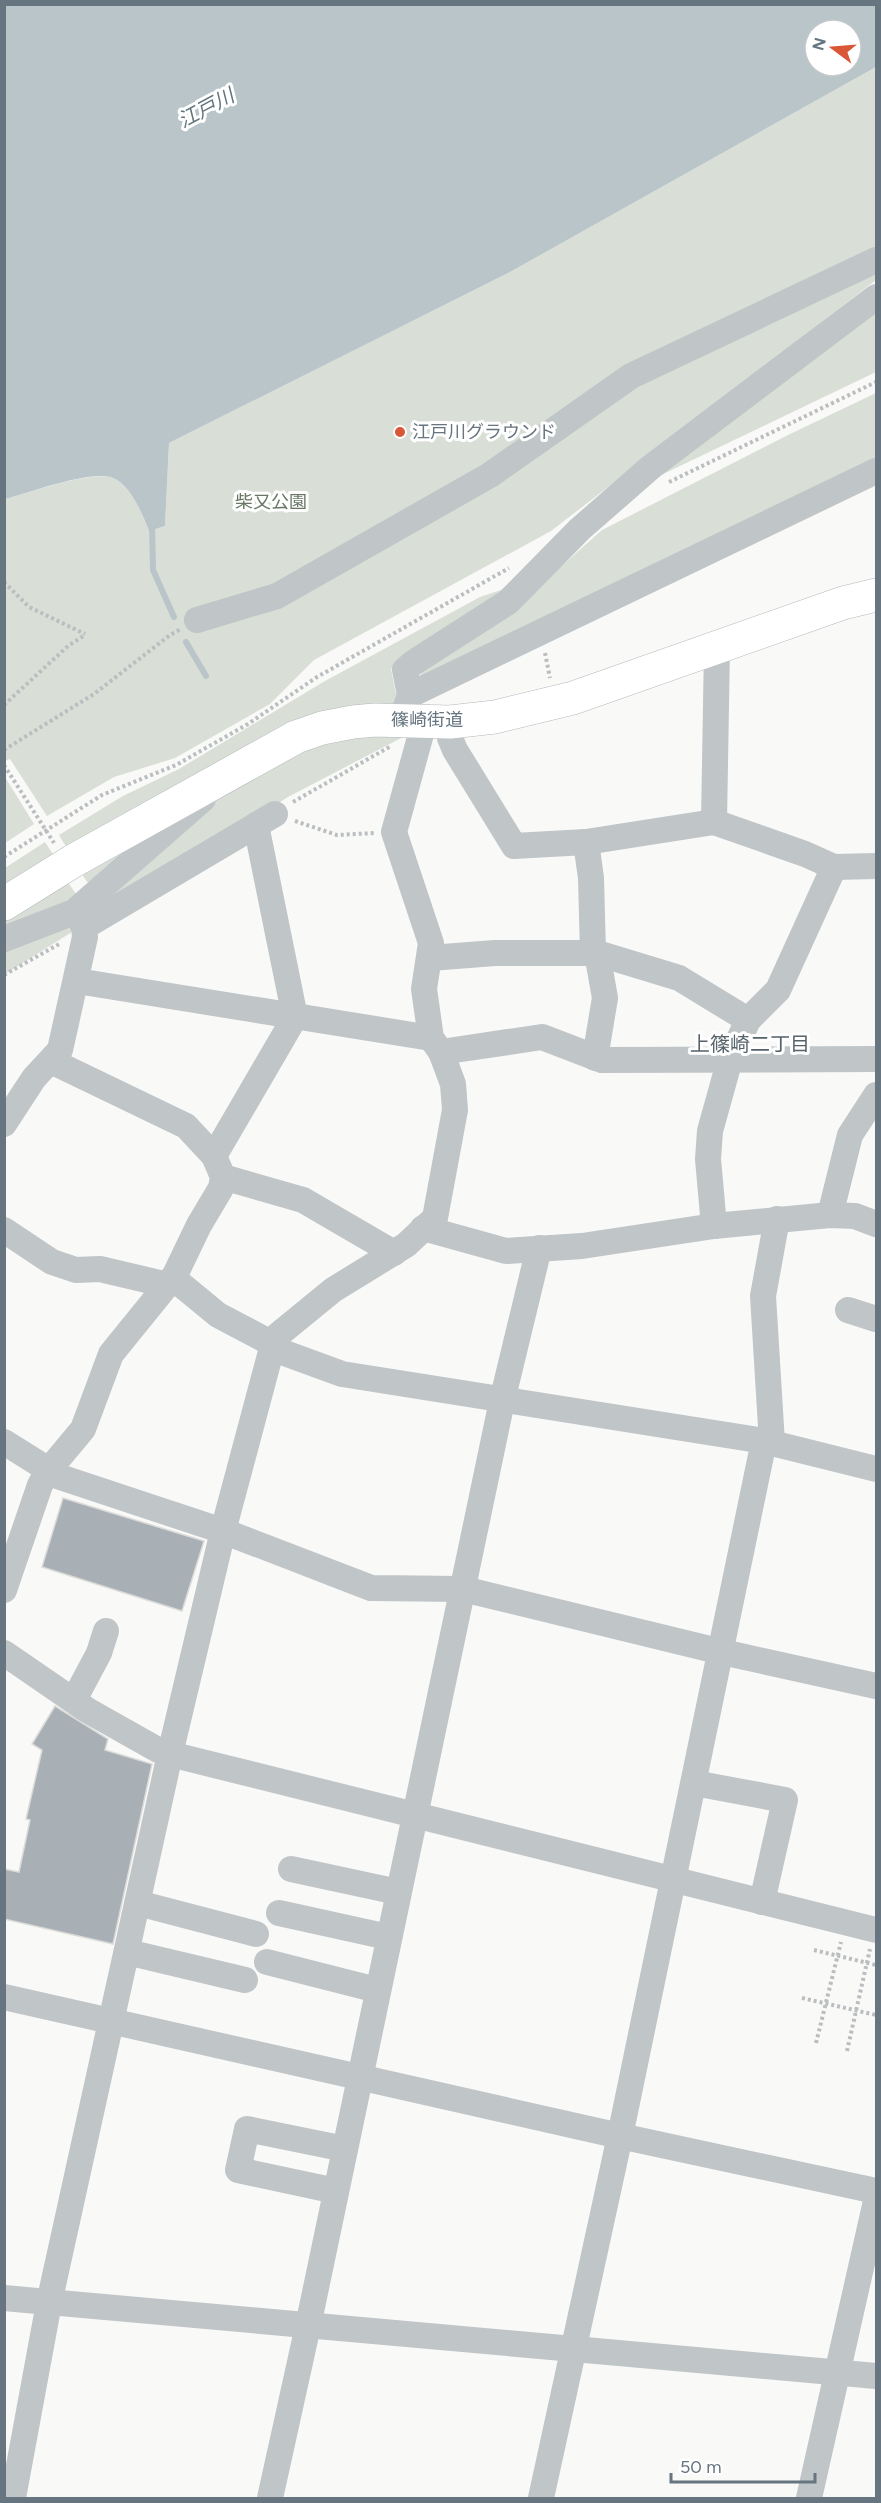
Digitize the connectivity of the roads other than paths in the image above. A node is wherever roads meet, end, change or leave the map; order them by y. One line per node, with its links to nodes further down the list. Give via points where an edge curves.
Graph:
1 (876, 260): 5 (street, via 631,376 490,475 277,596)
2 (876, 297): 7 (street, via 651,467 580,529 508,602 412,663 405,670)
3 (876, 471): 7 (street, via 541,632)
4 (876, 595): 6 (main road, 篠崎街道)
5 (197, 620)
6 (717, 647): 7 (main road, 篠崎街道, via 573,698 495,717); 9 (street)
7 (416, 721): 8 (main road, 篠崎街道, via 375,720 322,728); 10 (street, via 450,738 514,846); 17 (street, via 394,832 431,943)
8 (245, 763): 13 (main road, 篠崎街道); 14 (street)
9 (714, 822): 10 (street); 12 (street)
10 (586, 842): 16 (street)
11 (876, 866): 12 (street)
12 (834, 867): 20 (street, via 778,990)
13 (4, 904)
14 (75, 926): 15 (street); 18 (street, via 85,938); 19 (street, via 265,819)
15 (4, 939)
16 (595, 953): 17 (street, via 495,953); 20 (street, via 679,978); 22 (street, via 605,998)
17 (430, 958): 21 (street, via 424,989)
18 (77, 981): 19 (street); 25 (street, via 60,1050)
19 (295, 1017): 21 (street); 28 (street)
20 (748, 1020): 23 (street)
21 (436, 1045): 22 (street, via 542,1037); 33 (street, via 453,1084 455,1110 435,1218)
22 (595, 1058): 23 (street)
23 (730, 1059): 24 (street); 32 (street, via 710,1131 708,1159)
24 (876, 1059)
25 (51, 1061): 27 (street, via 34,1078); 28 (street, via 186,1126)
26 (876, 1095): 29 (street, via 850,1135)
27 (4, 1124)
28 (218, 1167): 36 (street, via 303,1200); 37 (street, via 221,1188)
29 (830, 1215): 30 (street); 31 (street, via 855,1216)
30 (777, 1219): 32 (street); 43 (street, via 763,1296)
31 (876, 1224)
32 (714, 1226): 35 (street, via 582,1246)
33 (423, 1228): 35 (street, via 506,1251); 36 (street)
34 (4, 1230): 37 (street, via 52,1262 76,1270 100,1269)
35 (538, 1248): 41 (street)
36 (394, 1252): 40 (street, via 333,1290 278,1335)
37 (170, 1282): 40 (street); 45 (street, via 111,1354 83,1429)
38 (848, 1310): 39 (street)
39 (876, 1319)
40 (272, 1346): 41 (street, via 342,1374); 46 (street)
41 (502, 1401): 43 (street); 47 (street)
42 (4, 1442): 45 (street)
43 (768, 1442): 44 (street); 50 (street)
44 (876, 1469)
45 (48, 1471): 46 (street); 48 (street)
46 (223, 1531): 47 (street, via 370,1588); 54 (street)
47 (463, 1589): 50 (street); 56 (street)
48 (4, 1590)
49 (106, 1631): 53 (street)
50 (722, 1652): 52 (street); 55 (street)
51 (4, 1653): 53 (street)
52 (876, 1686)
53 (74, 1700): 54 (street)
54 (170, 1754): 56 (street); 61 (street)
55 (694, 1783): 58 (street); 60 (street, via 785,1800)
56 (414, 1816): 58 (street); 59 (street)
57 (291, 1869): 59 (street)
58 (673, 1881): 60 (street); 73 (street)
59 (398, 1892): 64 (street)
60 (762, 1902): 65 (street)
61 (138, 1903): 63 (street); 66 (street)
62 (279, 1912): 64 (street)
63 (256, 1934)
64 (388, 1937): 69 (street)
65 (874, 1937)
66 (127, 1952): 68 (street); 71 (street)
67 (267, 1962): 69 (street)
68 (245, 1980)
69 (377, 1990): 72 (street)
70 (4, 1997): 71 (street)
71 (112, 2020): 72 (street); 79 (street)
72 (359, 2077): 73 (street); 74 (street)
73 (620, 2136): 76 (street); 81 (street)
74 (345, 2149): 75 (street); 75 (street, via 247,2129 238,2170)
75 (336, 2191): 80 (street)
76 (876, 2191)
77 (876, 2201): 82 (street)
78 (4, 2298): 79 (street)
79 (49, 2303): 80 (street); 84 (street)
80 (308, 2326): 81 (street); 85 (street)
81 (574, 2349): 82 (street); 86 (street)
82 (838, 2372): 83 (street); 87 (street)
83 (876, 2376)
84 (13, 2499)
85 (270, 2499)
86 (541, 2499)
87 (809, 2499)

